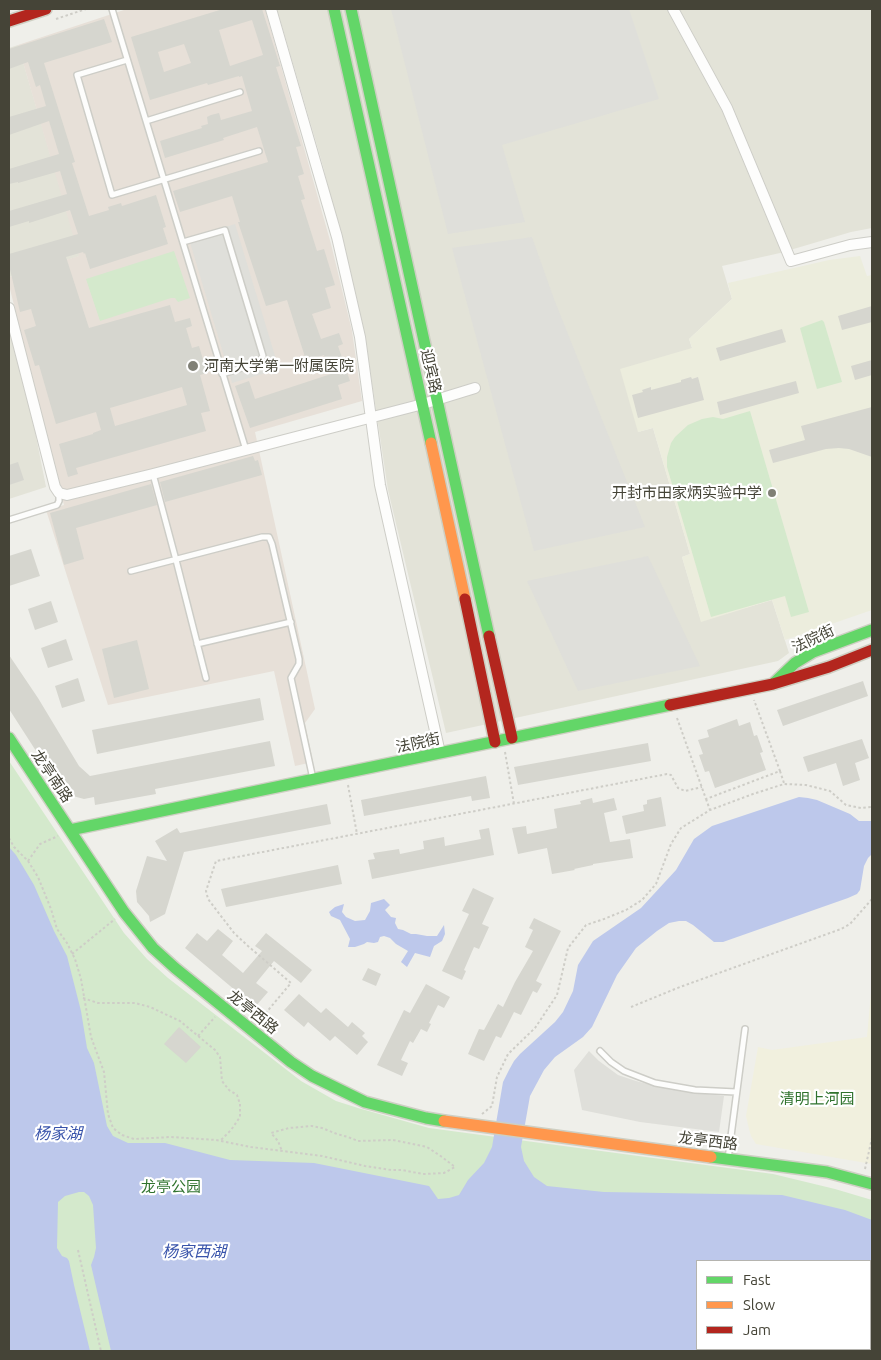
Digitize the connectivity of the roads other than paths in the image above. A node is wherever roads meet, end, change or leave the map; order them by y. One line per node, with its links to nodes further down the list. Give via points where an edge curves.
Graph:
1 (46, 9): 7 (street)
2 (112, 9): 8 (lane)
3 (271, 9): 20 (street, via 337,237 360,337)
4 (334, 9): 19 (street, 迎宾路)
5 (351, 9): 18 (street, 迎宾路)
6 (673, 9): 14 (street, via 727,108 791,261)
7 (9, 21)
8 (127, 60): 10 (lane); 12 (lane, via 77,75 112,196)
9 (240, 92): 10 (lane)
10 (146, 121): 12 (lane)
11 (259, 151): 12 (lane)
12 (164, 180): 13 (lane)
13 (183, 242): 16 (lane); 16 (lane, via 225,230 263,356 258,363)
14 (872, 242)
15 (9, 308): 23 (street)
16 (222, 374): 21 (lane)
17 (475, 388): 18 (street)
18 (438, 400): 19 (street); 34 (street, 迎宾路)
19 (423, 404): 20 (street); 34 (street, 迎宾路)
20 (372, 418): 21 (street); 35 (street, via 380,485)
21 (246, 450): 22 (street)
22 (153, 474): 23 (street, via 67,495); 25 (lane)
23 (59, 493): 24 (lane, via 57,505)
24 (9, 520)
25 (176, 560): 26 (lane); 27 (lane, via 269,537); 29 (lane)
26 (131, 571)
27 (291, 622): 29 (lane); 36 (lane, via 300,661 291,678)
28 (872, 630): 32 (street, 法院街, via 814,652 795,663)
29 (197, 644): 31 (lane)
30 (872, 650): 32 (street, 法院街)
31 (206, 678)
32 (773, 684): 34 (street, 法院街)
33 (9, 738): 37 (street, 龙亭南路)
34 (503, 740): 35 (street, 法院街)
35 (440, 753): 36 (street, 法院街)
36 (313, 780): 37 (street, 法院街)
37 (70, 830): 41 (street, 龙亭西路, via 124,912 153,948 223,1008 312,1076 365,1102 426,1118)
38 (744, 1029): 40 (lane)
39 (600, 1051): 40 (lane, via 624,1071 655,1083)
40 (736, 1092): 41 (lane)
41 (728, 1159): 42 (street, 龙亭西路, via 827,1172)
42 (867, 1182)

